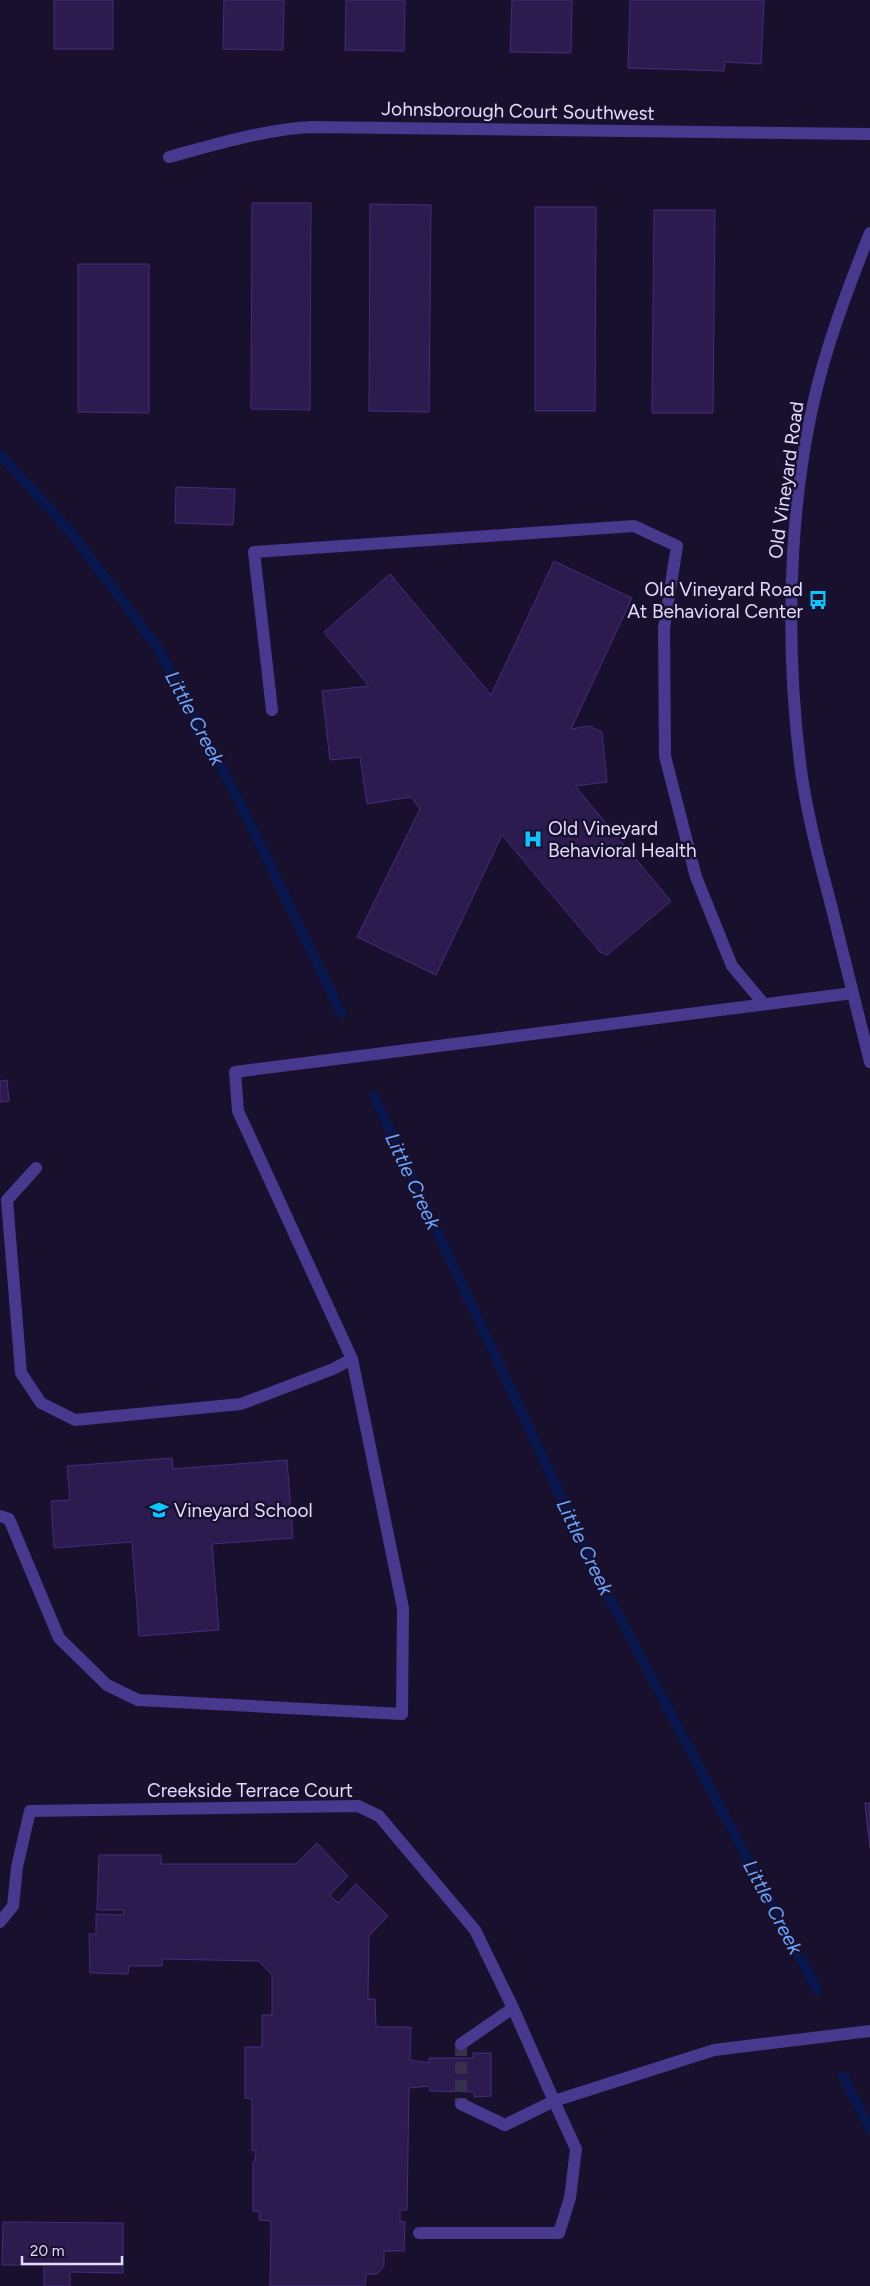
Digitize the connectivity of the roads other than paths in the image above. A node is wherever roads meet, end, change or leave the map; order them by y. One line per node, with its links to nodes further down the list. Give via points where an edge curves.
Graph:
1 (870, 134): 2 (street, Johnsborough Court Southwest, via 311,127 249,135)
2 (170, 157)
3 (870, 233): 5 (street, Old Vineyard Road, via 828,347 807,435 796,526 792,598 793,678 800,765 817,851)
4 (272, 710): 6 (street, via 254,552 634,526 677,546 664,628 665,756 696,877 732,966)
5 (853, 993): 6 (street); 7 (street, Old Vineyard Road)
6 (764, 1003): 9 (street, via 235,1072 238,1111)
7 (870, 1062)
8 (36, 1168): 9 (street, via 7,1200 21,1373 41,1403 75,1420 241,1404)
9 (352, 1359): 10 (street, via 403,1608 402,1714 138,1700 107,1685 59,1638 9,1519)
10 (0, 1516)
11 (0, 1922): 12 (street, Creekside Terrace Court, via 13,1906 17,1867 30,1811 358,1806 379,1816 475,1930)
12 (513, 2008): 14 (street); 15 (street, Creekside Terrace Court)
13 (870, 2031): 15 (street, via 714,2050)
14 (461, 2044)
15 (554, 2101): 16 (street, via 505,2125); 17 (street, Creekside Terrace Court, via 576,2149 570,2198 559,2233)
16 (461, 2104)
17 (419, 2233)

